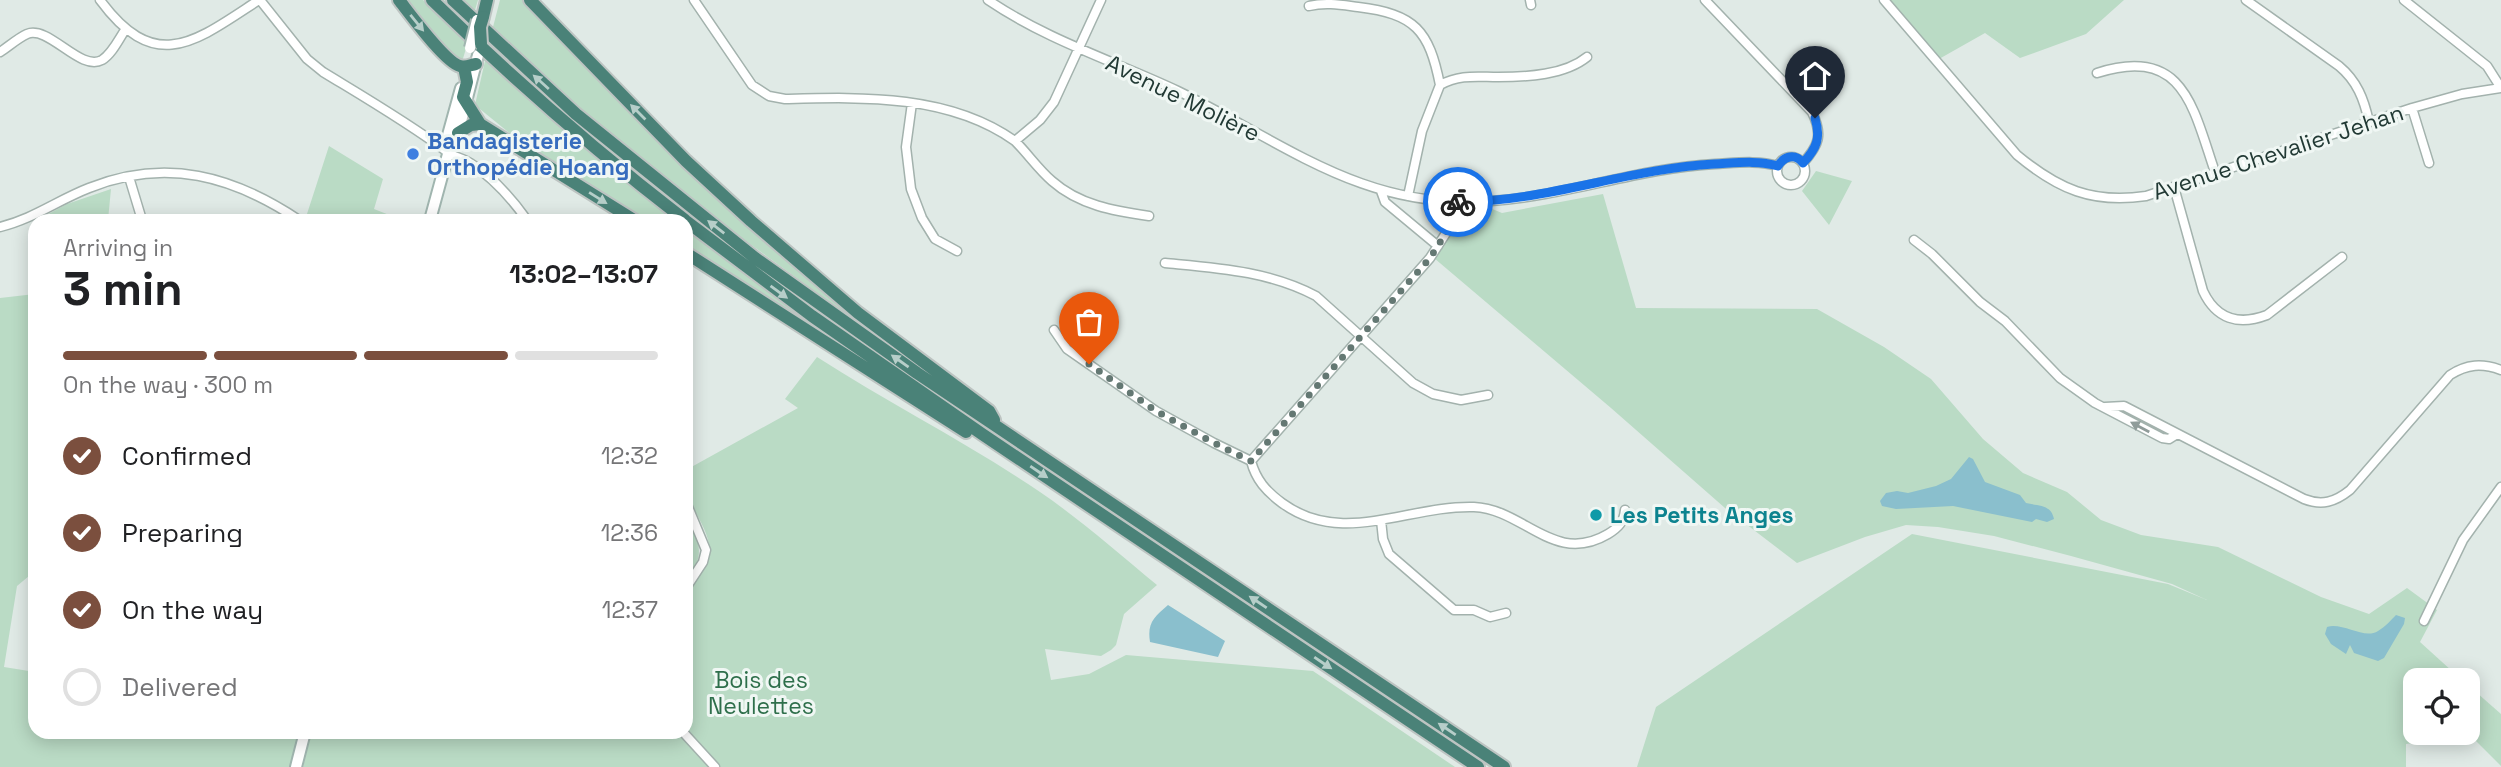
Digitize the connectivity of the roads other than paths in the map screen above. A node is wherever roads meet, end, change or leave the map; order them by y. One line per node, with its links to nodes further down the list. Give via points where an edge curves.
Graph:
1 (100, 0): 16 (street)
2 (259, 0): 16 (street, via 190,42 159,44); 31 (street, via 323,72)
3 (399, 0): 20 (highway, one-way to 20, via 436,46)
4 (432, 0): 47 (highway, via 569,125)
5 (453, 0): 62 (highway, one-way to 5, via 820,305 700,215 576,114)
6 (487, 0): 20 (highway, bridge)
7 (694, 0): 24 (street, via 751,85 769,96)
8 (988, 0): 17 (street, Avenue Molière)
9 (1101, 0): 17 (street)
10 (1705, 0): 32 (street, via 1812,112 1817,143)
11 (1884, 0): 37 (street, Avenue Chevalier Jehan, via 2017,155 2040,174 2065,188 2105,198)
12 (2246, 0): 27 (street, via 2351,78)
13 (2404, 0): 23 (street, via 2487,66)
14 (536, 4): 62 (highway, one-way to 14, via 989,411 858,313 751,221 686,161)
15 (1309, 6): 22 (street, via 1321,3 1374,9 1406,20 1430,46)
16 (125, 30): 18 (street, via 103,59 95,62 39,33 29,33)
17 (1080, 49): 30 (street, via 1054,102); 38 (street, Avenue Molière, via 1178,92 1348,180)
18 (0, 52)
19 (1587, 57): 22 (street, via 1577,65 1532,75 1465,76)
20 (471, 62): 25 (highway, via 463,97); 31 (main road, via 448,135)
21 (2097, 73): 35 (street, via 2146,67 2172,78 2190,100)
22 (1440, 85): 39 (street, via 1422,131)
23 (2501, 88): 26 (street, Avenue Chevalier Jehan)
24 (912, 103): 30 (street, via 986,124); 54 (street, via 906,147 911,189 935,239)
25 (467, 104): 28 (highway); 29 (main road)
26 (2412, 108): 27 (street, Avenue Chevalier Jehan); 33 (street)
27 (2369, 122): 35 (street, Avenue Chevalier Jehan)
28 (480, 124): 29 (highway); 46 (highway, one-way to 46)
29 (458, 133): 31 (main road)
30 (1015, 141): 48 (street, via 1052,182 1078,199)
31 (448, 153): 44 (main road); 45 (street, via 488,176)
32 (1803, 163): 34 (street, Avenue Molière, via 1788,157); 34 (street, via 1805,175 1794,185 1779,178)
33 (2429, 163)
34 (1778, 166): 40 (street, Avenue Molière, via 1755,162 1681,166 1514,199)
35 (2215, 172): 37 (street, Avenue Chevalier Jehan)
36 (129, 177): 41 (street, via 88,188); 42 (street); 43 (street, via 167,173 206,177 259,195)
37 (2174, 187): 55 (street, via 2203,291 2210,306 2228,317 2241,321 2267,315)
38 (1381, 191): 39 (street, Avenue Molière); 53 (street, via 1385,202)
39 (1408, 197): 40 (street, Avenue Molière)
40 (1456, 202): 53 (street)
41 (38, 214)
42 (140, 214)
43 (289, 214)
44 (432, 214)
45 (522, 214)
46 (624, 214)
47 (677, 214)
48 (1149, 216)
49 (28, 219): 51 (street)
50 (693, 226): 63 (highway, one-way to 63)
51 (0, 227)
52 (1914, 240): 60 (street, via 2005,321 2060,378 2095,403 2162,438 2177,434 2304,499 2323,504 2350,490 2450,375 2462,367 2482,365)
53 (1438, 246): 59 (street)
54 (957, 251)
55 (2342, 257)
56 (693, 258): 63 (highway, via 966,433)
57 (1166, 263): 59 (street, via 1261,275 1298,286)
58 (1054, 330): 64 (street, via 1067,349 1156,411)
59 (1361, 335): 61 (street, via 1413,383 1433,394 1461,400); 64 (street)
60 (2501, 370)
61 (1488, 395)
62 (997, 427): 77 (highway, one-way to 62)
63 (982, 434): 76 (highway, one-way to 76)
64 (1251, 461): 68 (street, via 1265,488 1303,515 1338,523)
65 (2501, 486): 71 (street, via 2463,540)
66 (1625, 510): 68 (street, via 1616,529 1598,540 1577,544 1554,541 1506,515 1474,507)
67 (693, 519): 69 (street, via 706,550)
68 (1381, 520): 70 (street, via 1389,554 1454,610 1474,610 1492,617)
69 (693, 577)
70 (1506, 613)
71 (2424, 621)
72 (303, 739): 74 (main road)
73 (690, 739): 75 (street)
74 (296, 767)
75 (715, 767)
76 (1478, 767)
77 (1504, 767)

